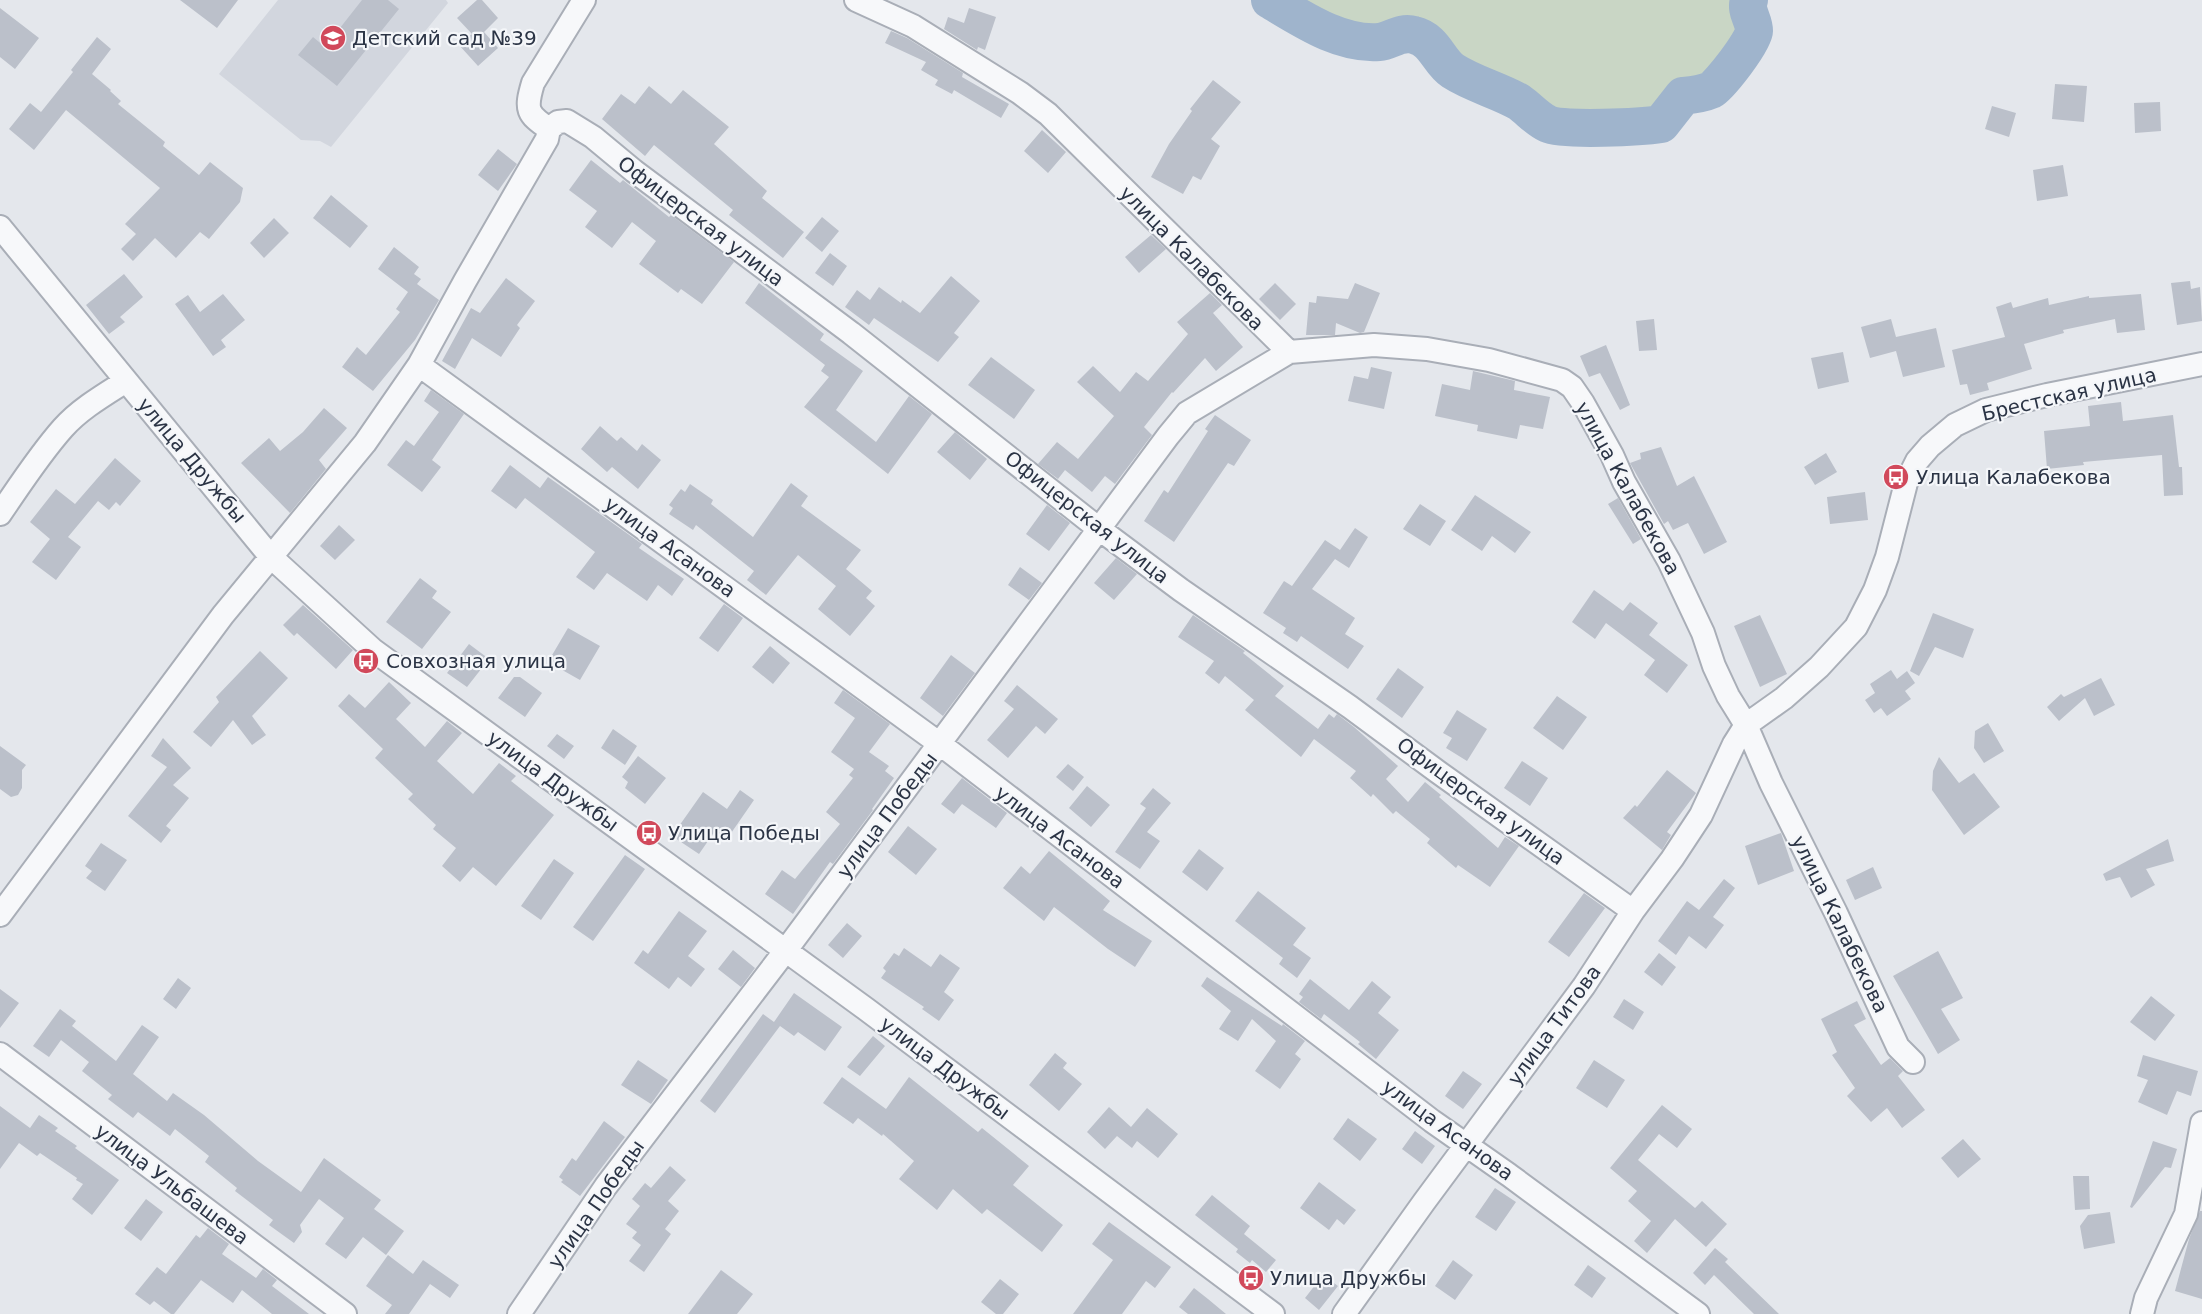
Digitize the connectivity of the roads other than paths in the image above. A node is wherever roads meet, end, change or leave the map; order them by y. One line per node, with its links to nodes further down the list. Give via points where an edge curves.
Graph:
1 (584, 0): 3 (street, via 530,93 532,117)
2 (856, 0): 5 (street, улица Калабекова, via 913,26 1048,114)
3 (549, 129): 7 (street, via 541,150); 10 (street, Офицерская улица, via 567,121 592,137 851,333)
4 (0, 227): 8 (street, улица Дружбы)
5 (1289, 352): 10 (street, улица Победы, via 1187,413); 12 (street, улица Калабекова, via 1365,346 1427,349 1489,360 1562,380 1572,387 1670,561 1714,666)
6 (2202, 364): 12 (street, Брестская улица, via 2005,405 1969,417 1949,430 1930,446 1911,472 1887,557 1856,627 1819,667)
7 (419, 365): 11 (street, via 365,443); 13 (street, улица Асанова)
8 (126, 381): 9 (street, via 64,427); 11 (street, улица Дружбы)
9 (0, 514)
10 (1098, 528): 13 (street, улица Победы); 14 (street, Офицерская улица)
11 (270, 556): 15 (street); 16 (street, улица Дружбы, via 374,650)
12 (1746, 725): 14 (street, улица Титова, via 1701,815); 18 (street, улица Калабекова, via 1898,1047)
13 (940, 744): 16 (street, улица Победы); 20 (street, улица Асанова)
14 (1633, 911): 20 (street, улица Титова, via 1584,986)
15 (0, 915)
16 (786, 950): 22 (street, улица Победы, via 606,1186); 23 (street, улица Дружбы)
17 (0, 1054): 21 (street, улица Ульбашева)
18 (1913, 1062)
19 (2202, 1123): 26 (street, via 2186,1215)
20 (1466, 1146): 24 (street, улица Титова); 25 (street, улица Асанова)
21 (345, 1314)
22 (519, 1314)
23 (1273, 1314)
24 (1344, 1314)
25 (1698, 1314)
26 (2142, 1314)

